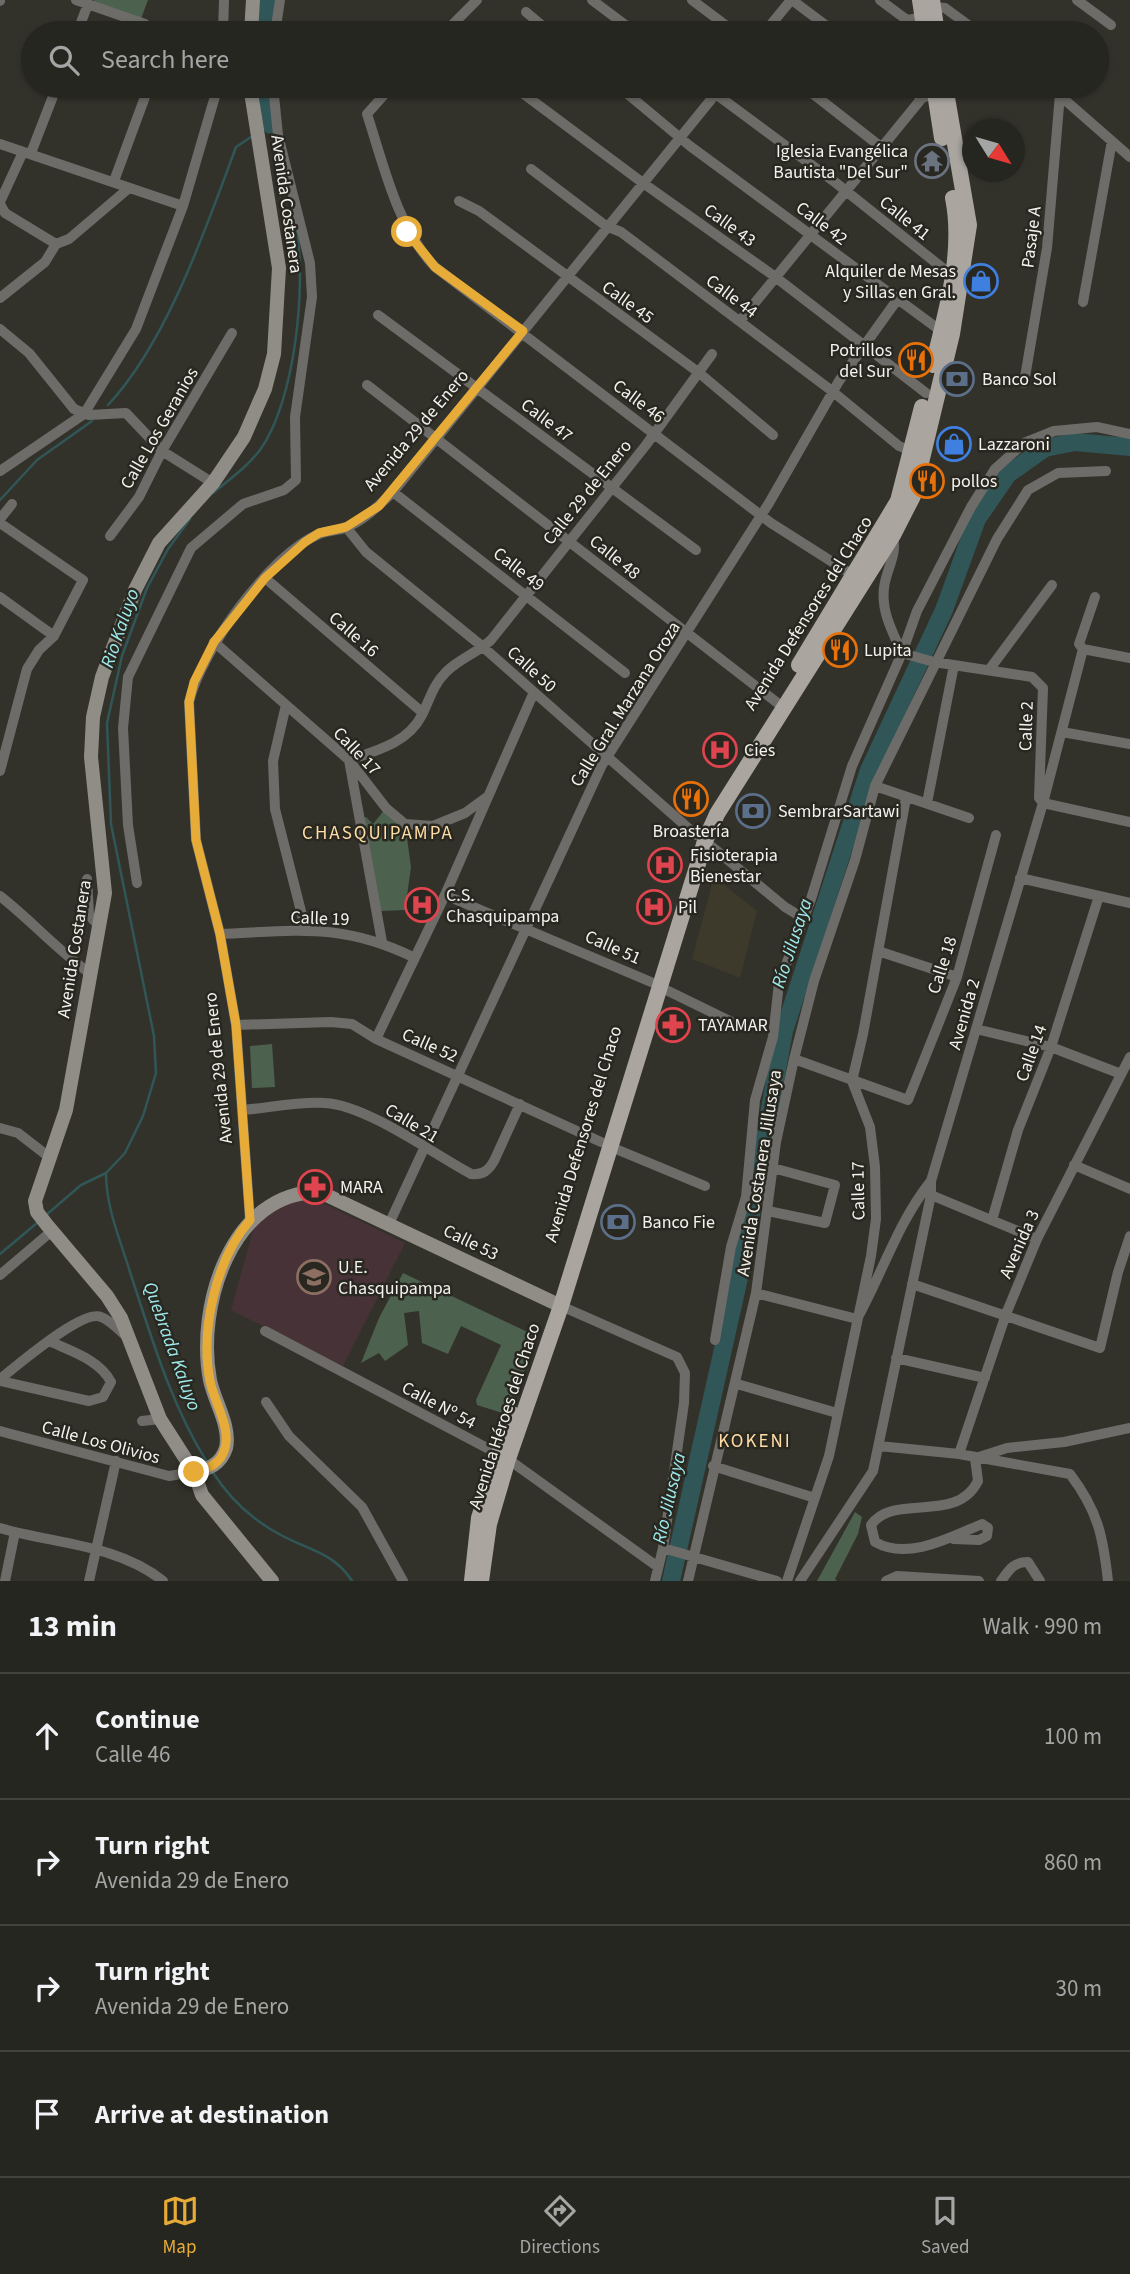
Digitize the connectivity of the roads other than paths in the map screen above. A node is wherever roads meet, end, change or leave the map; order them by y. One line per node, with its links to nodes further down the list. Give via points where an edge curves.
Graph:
1 (76, 0): 11 (street)
2 (223, 0): 16 (street)
3 (253, 0): 17 (main road)
4 (280, 0): 18 (street)
5 (477, 0): 19 (street)
6 (592, 0): 21 (street)
7 (692, 0): 22 (street)
8 (792, 0): 23 (street); 24 (street)
9 (880, 0): 12 (street, via 907,20)
10 (1077, 0): 26 (street)
11 (88, 4): 14 (street); 15 (street)
12 (929, 10): 25 (street, via 944,8)
13 (526, 12): 20 (street)
14 (82, 21)
15 (136, 21)
16 (223, 21)
17 (252, 21)
18 (277, 21)
19 (456, 21)
20 (537, 21)
21 (620, 21)
22 (720, 21)
23 (774, 21)
24 (820, 21)
25 (962, 21)
26 (1104, 21)
27 (52, 98): 46 (street)
28 (145, 98): 49 (street)
29 (214, 98): 55 (street)
30 (252, 98): 88 (main road, Avenida Costanera, via 279,268 274,354 255,415)
31 (273, 98): 136 (street, Avenida Costanera, via 278,135 310,263 312,297 298,400 296,480 243,504 191,548 128,677 123,728)
32 (381, 98): 68 (street, Calle 46, via 366,114 407,232 435,267)
33 (529, 98): 50 (street, Calle 43)
34 (633, 98): 42 (street, Calle 42)
35 (713, 98): 42 (street, Avenida 29 de Enero)
36 (729, 98): 52 (street, Calle 41)
37 (818, 98): 45 (street)
38 (928, 98): 45 (street)
39 (937, 98): 59 (main road, Avenida Defensores del Chaco, via 956,214)
40 (1060, 98): 74 (street, Pasaje A, via 1047,248)
41 (1064, 98): 43 (street)
42 (682, 136): 50 (street, Avenida 29 de Enero); 57 (street, Calle 42)
43 (1112, 141): 47 (street); 64 (street)
44 (0, 144): 46 (street)
45 (881, 147): 52 (street)
46 (27, 153): 49 (street); 54 (street)
47 (1130, 158)
48 (531, 169): 56 (street, Calle 44)
49 (114, 181): 51 (street)
50 (643, 183): 56 (street, Avenida 29 de Enero); 60 (street, Calle 43)
51 (129, 188): 55 (street); 58 (street, via 69,239)
52 (846, 190): 57 (street); 59 (street, Calle 41, via 945,270)
53 (459, 201): 61 (street, Calle 45, via 479,211)
54 (0, 203): 58 (street, via 5,214)
55 (183, 206): 79 (street, via 136,329)
56 (606, 226): 61 (street, Avenida 29 de Enero); 66 (street, Calle 44, via 621,232)
57 (810, 233): 60 (street); 63 (street, Calle 42)
58 (56, 244): 62 (street, via 45,262)
59 (957, 272): 69 (main road, Avenida Defensores del Chaco)
60 (774, 276): 66 (street); 71 (street, Calle 43)
61 (565, 277): 68 (street, Avenida 29 de Enero); 73 (street, Calle 45)
62 (0, 298)
63 (897, 300): 69 (street, Calle 42); 71 (street, Calle Gral. Marzana Oroza)
64 (1083, 302)
65 (378, 316): 76 (street, Calle 47)
66 (740, 321): 77 (street, Calle 44)
67 (0, 329): 79 (street, via 29,353 74,409)
68 (523, 331): 76 (street, Avenida 29 de Enero); 80 (street, Calle 46)
69 (947, 332): 78 (main road, Avenida Defensores del Chaco)
70 (232, 333): 84 (street, Calle Los Geranios)
71 (863, 344): 77 (street, Calle Gral. Marzana Oroza); 78 (street, Calle 43)
72 (712, 354): 73 (street, Calle 29 de Enero)
73 (698, 372): 80 (street, Calle 29 de Enero); 82 (street, Calle 45)
74 (1024, 383)
75 (367, 385): 83 (street, Calle 48)
76 (477, 388): 83 (street, Avenida 29 de Enero); 89 (street, Calle 47)
77 (832, 391): 85 (street, Calle 44, via 899,446); 92 (street, Calle Gral. Marzana Oroza)
78 (931, 395): 85 (main road, Avenida Defensores del Chaco)
79 (86, 414): 84 (street, via 126,413); 86 (street)
80 (655, 433): 89 (street, Calle 29 de Enero); 92 (street, Calle 46)
81 (1130, 434): 110 (street, via 1097,427 1054,431 1024,443 995,469 917,611)
82 (773, 435)
83 (435, 436): 90 (street, Avenida 29 de Enero); 97 (street, Calle 48)
84 (162, 451): 88 (street); 96 (street, Calle Los Geranios, via 139,497)
85 (917, 452): 95 (main road, Avenida Defensores del Chaco, via 913,496)
86 (0, 471)
87 (1106, 471): 112 (street, Avenida Costanera Jillusaya, via 1058,473 1028,490)
88 (213, 483): 142 (main road, Avenida Costanera, via 159,543 135,590 102,677 91,757 105,877)
89 (611, 487): 97 (street, Calle 29 de Enero); 98 (street, Calle 47)
90 (393, 492): 94 (street, Avenida 29 de Enero); 102 (street, Calle 49)
91 (12, 504): 93 (street)
92 (761, 515): 100 (street, Calle 46); 105 (street, Calle Gral. Marzana Oroza)
93 (0, 521): 106 (street, via 83,580)
94 (346, 527): 99 (street, Avenida 29 de Enero, via 319,533); 108 (street, Calle 50, via 366,552)
95 (889, 530): 100 (main road, Avenida Defensores del Chaco); 110 (street, via 896,547 884,603)
96 (110, 536)
97 (569, 540): 102 (street, Calle 29 de Enero); 105 (street, Calle 48)
98 (696, 550)
99 (265, 578): 107 (street, Avenida 29 de Enero); 119 (street, Calle 16)
100 (858, 579): 118 (main road, Avenida Defensores del Chaco)
101 (1052, 585): 114 (street)
102 (526, 594): 108 (street, Calle 29 de Enero); 115 (street, Calle 49)
103 (0, 597): 106 (street)
104 (1095, 597): 109 (street, Avenida 2, via 1079,644)
105 (687, 634): 118 (street, Calle 48); 122 (street, Calle Gral. Marzana Oroza)
106 (54, 636): 124 (street, via 27,669)
107 (214, 642): 117 (street, Calle 17); 145 (street, Avenida 29 de Enero, via 189,702 196,840)
108 (483, 647): 116 (street, Calle 50); 119 (street, Calle 29 de Enero, via 449,669)
109 (1083, 649): 111 (street); 120 (street, Avenida 2)
110 (902, 653): 112 (street, Calle 2); 141 (street, via 852,766)
111 (1130, 658)
112 (925, 660): 113 (street, Calle 2); 125 (street, Avenida Costanera Jillusaya)
113 (954, 665): 114 (street, Calle 2); 128 (street)
114 (989, 670): 129 (street, Calle 2, via 1032,677 1043,688 1038,788)
115 (625, 673)
116 (534, 692): 122 (street, Calle 50); 126 (street)
117 (286, 705): 123 (street, Calle 17); 144 (street, via 273,761 275,809)
118 (780, 705): 133 (main road, Avenida Defensores del Chaco)
119 (423, 713): 123 (street, Calle 29 de Enero, via 397,742)
120 (1062, 732): 121 (street, Calle 2); 129 (street, Avenida 2)
121 (1130, 744)
122 (608, 757): 133 (street, Calle 50); 143 (street, Calle Gral. Marzana Oroza, via 587,792)
123 (349, 760): 126 (street, Calle 17, via 396,819 417,827 451,820); 146 (street)
124 (0, 771)
125 (875, 786): 127 (street); 158 (street, Avenida Costanera Jillusaya)
126 (487, 796): 137 (street)
127 (906, 798): 128 (street); 147 (street)
128 (927, 803): 130 (street)
129 (1043, 803): 131 (street); 134 (street, Avenida 2)
130 (969, 818)
131 (1130, 822)
132 (996, 835): 150 (street, Calle 18)
133 (700, 838): 141 (street, Calle 50); 151 (main road, Avenida Defensores del Chaco)
134 (1020, 878): 139 (street); 154 (street, Avenida 2)
135 (87, 879): 142 (street, via 89,915)
136 (136, 883)
137 (445, 895): 143 (street, Calle 51); 148 (street)
138 (0, 896): 149 (street)
139 (1099, 896): 140 (street); 156 (street, Calle 14)
140 (1130, 903)
141 (803, 918): 189 (street, via 779,983 772,1037 755,1100 746,1197 731,1247)
142 (100, 927): 149 (main road, Avenida Costanera)
143 (526, 928): 151 (street, Calle 51); 160 (street, Calle Gral. Marzana Oroza)
144 (306, 931): 145 (street, Calle 19); 146 (street, Calle 19, via 336,931)
145 (220, 934): 152 (street, Avenida 29 de Enero)
146 (382, 942): 148 (street, Calle 19)
147 (878, 951): 150 (street); 161 (street)
148 (415, 958): 155 (street)
149 (91, 974): 167 (main road, Avenida Costanera, via 66,1110)
150 (957, 977): 161 (street, Calle 18, via 908,1100)
151 (656, 985): 153 (street, Calle 51); 165 (main road, Avenida Defensores del Chaco)
152 (236, 1025): 155 (street, Calle 52, via 352,1024); 163 (street, Avenida 29 de Enero)
153 (742, 1027)
154 (976, 1028): 156 (street); 170 (street, Avenida 2)
155 (376, 1039): 160 (street, Calle 52)
156 (1051, 1046): 159 (street); 176 (street, Calle 14, via 1018,1130)
157 (1130, 1057): 159 (street, Avenida 3)
158 (794, 1059): 161 (street); 169 (street, Avenida Costanera Jillusaya)
159 (1121, 1074): 168 (street, Avenida 3)
160 (459, 1075): 162 (street, Calle 52); 166 (street, Calle Gral. Marzana Oroza)
161 (852, 1081): 186 (street, Calle 17, via 870,1127 875,1167 876,1219)
162 (520, 1104): 165 (street, Calle 52); 166 (street, Calle 21, via 485,1173 471,1174)
163 (243, 1110): 166 (street, Calle 21, via 324,1103 348,1106); 175 (street, Avenida 29 de Enero)
164 (0, 1128): 167 (street, via 18,1133)
165 (606, 1144): 171 (street, Calle 52); 184 (main road, Avenida Defensores del Chaco)
166 (425, 1149): 177 (street, Calle Gral. Marzana Oroza)
167 (49, 1157): 178 (main road, Avenida Costanera, via 35,1201 37,1212)
168 (1074, 1165): 172 (street); 180 (street, Avenida 3)
169 (773, 1168): 174 (street, Avenida Costanera Jillusaya); 174 (street, via 835,1185 825,1223)
170 (931, 1181): 173 (street, Avenida 2); 186 (street, via 911,1205)
171 (705, 1185)
172 (1130, 1189)
173 (931, 1195): 176 (street); 182 (street, Avenida 2)
174 (768, 1212): 183 (street, Avenida Costanera Jillusaya)
175 (250, 1220): 177 (main road, Calle 53, via 298,1192 320,1192); 207 (main road, via 237,1236 210,1308 205,1343 210,1381 227,1438 225,1450)
176 (992, 1220): 180 (street)
177 (389, 1224): 184 (main road, Calle 53)
178 (50, 1228): 181 (street); 188 (main road, Avenida Costanera, via 107,1296)
179 (1130, 1236): 185 (street, via 1100,1348)
180 (1037, 1239): 185 (street, Avenida 3)
181 (0, 1275)
182 (912, 1284): 185 (street); 191 (street, Avenida 2)
183 (756, 1293): 186 (street); 194 (street, Avenida Costanera Jillusaya)
184 (556, 1304): 203 (main road, Avenida Defensores del Chaco); 213 (street, Calle 53, via 677,1357 685,1373)
185 (1006, 1314): 192 (street, Avenida 3)
186 (857, 1320): 196 (street, Calle 17)
187 (265, 1331): 203 (street, Calle Nº 54)
188 (130, 1339): 190 (street, via 99,1316 89,1316); 197 (main road, Avenida Costanera)
189 (715, 1340)
190 (49, 1341): 193 (street); 193 (street, via 89,1360 107,1375 111,1382 103,1397 89,1401)
191 (896, 1358): 192 (street); 201 (street, Avenida 2)
192 (985, 1378): 202 (street, Avenida 3)
193 (0, 1380)
194 (737, 1384): 196 (street); 206 (street, Avenida Costanera Jillusaya)
195 (266, 1402): 220 (street, via 289,1436 362,1507)
196 (837, 1413): 208 (street, Calle 17)
197 (160, 1419): 198 (street); 207 (main road, Avenida Costanera)
198 (142, 1420)
199 (1130, 1428): 204 (street, via 1007,1448)
200 (0, 1431): 205 (street, Calle Los Olivios)
201 (879, 1446): 202 (street); 227 (street, Avenida 2, via 868,1481)
202 (959, 1454): 204 (street)
203 (503, 1457): 215 (street, Calle Nº 54); 221 (main road, Avenida Defensores del Chaco, via 477,1531); 222 (main road, Avenida Héroes del Chaco)
204 (975, 1458): 211 (street, via 978,1481 968,1497 883,1515 871,1525 875,1542 895,1550); 232 (street, via 1070,1474 1102,1531)
205 (116, 1461): 207 (street, Calle Los Olivios, via 169,1476); 212 (street)
206 (713, 1466): 208 (street); 214 (street, Avenida Costanera Jillusaya)
207 (205, 1469): 219 (main road, Avenida Costanera, via 202,1495)
208 (815, 1498): 226 (street, Calle 17)
209 (0, 1528): 210 (street)
210 (15, 1532): 212 (street); 216 (street)
211 (954, 1539)
212 (95, 1549): 217 (street); 218 (street, via 141,1566)
213 (667, 1549): 214 (street); 215 (street)
214 (690, 1556): 224 (street, Avenida Costanera Jillusaya); 225 (street)
215 (659, 1567): 223 (street)
216 (5, 1581)
217 (89, 1581)
218 (163, 1581)
219 (272, 1581)
220 (403, 1581)
221 (472, 1581): 222 (street)
222 (481, 1581)
223 (655, 1581)
224 (688, 1581)
225 (777, 1581)
226 (787, 1581)
227 (800, 1581)
228 (886, 1581): 229 (street, via 897,1576)
229 (979, 1581)
230 (1001, 1581): 231 (street, via 1019,1562 1028,1563)
231 (1040, 1581)
232 (1108, 1581)

